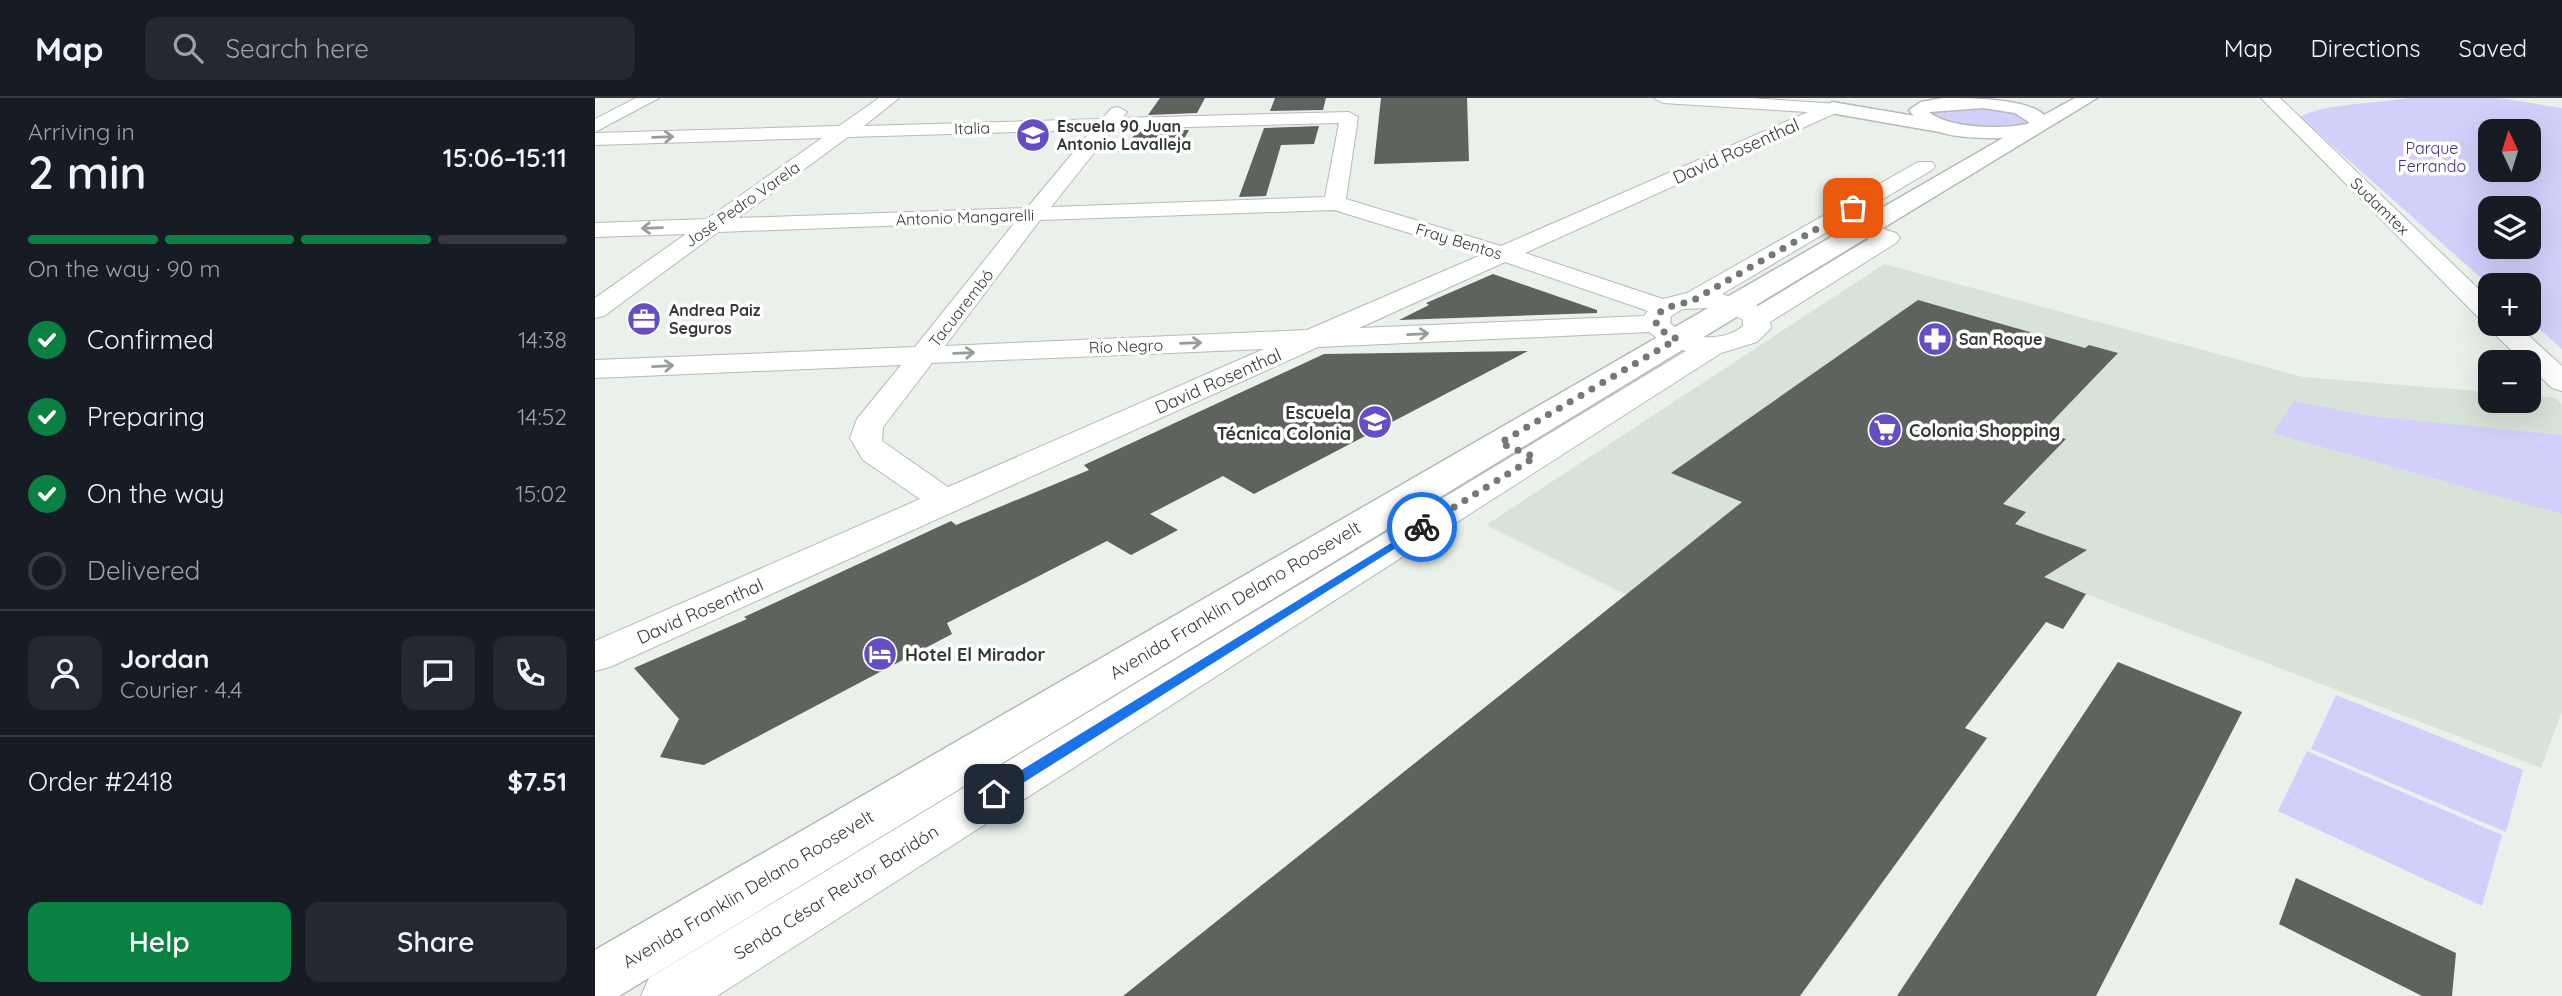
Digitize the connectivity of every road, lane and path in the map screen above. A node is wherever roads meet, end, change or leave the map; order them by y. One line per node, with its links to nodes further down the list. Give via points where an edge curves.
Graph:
1 (650, 98): 14 (street)
2 (890, 98): 17 (street, José Pedro Varela)
3 (1130, 98): 13 (street, Tacuarembó)
4 (1663, 98): 8 (street)
5 (2088, 98): 16 (main road, Avenida Franklin Delano Roosevelt)
6 (2270, 98): 30 (street, Sudamtex)
7 (1896, 99): 11 (main road)
8 (1725, 100): 10 (street)
9 (1946, 100): 11 (main road); 15 (main road, via 1920,107 1918,114); 16 (main road, via 2013,105 2035,113)
10 (1780, 102): 11 (street); 12 (street, via 1786,111)
11 (1830, 105): 15 (main road); 27 (street, David Rosenthal)
12 (1703, 118)
13 (1108, 124): 17 (street, Italia); 21 (street, Italia, via 1349,117); 22 (street, Tacuarembó)
14 (595, 126)
15 (1947, 127): 16 (main road, via 1985,132); 19 (main road, via 1976,141)
16 (2034, 127): 19 (main road, Avenida Franklin Delano Roosevelt)
17 (844, 132): 18 (street, Italia, one-way to 17); 23 (street, José Pedro Varela)
18 (595, 139)
19 (1984, 156): 20 (main road, Avenida Franklin Delano Roosevelt, via 1962,169 1925,175)
20 (1901, 193): 24 (main road, Avenida Franklin Delano Roosevelt); 26 (street, Avenida Franklin Delano Roosevelt, via 1875,195)
21 (1335, 203): 22 (street, Antonio Mangarelli); 27 (street, Fray Bentos)
22 (1034, 215): 23 (street, Antonio Mangarelli); 36 (street, Tacuarembó)
23 (710, 226): 25 (street, Antonio Mangarelli, one-way to 25); 31 (street, José Pedro Varela)
24 (1861, 229): 28 (main road, Avenida Franklin Delano Roosevelt); 29 (street, via 1887,240)
25 (595, 230)
26 (1789, 245): 28 (street); 33 (street, Avenida Franklin Delano Roosevelt)
27 (1504, 254): 33 (street, Fray Bentos); 35 (street, David Rosenthal)
28 (1820, 254): 29 (street); 32 (main road, Avenida Franklin Delano Roosevelt)
29 (1849, 262): 32 (street)
30 (2478, 302)
31 (595, 310)
32 (1745, 312): 33 (main road, Avenida Franklin Delano Roosevelt); 33 (street); 33 (street, via 1757,328 1749,335)
33 (1681, 323): 35 (street, Río Negro, one-way to 33); 40 (main road, Avenida Franklin Delano Roosevelt, via 1518,450)
34 (2513, 336): 38 (street)
35 (1315, 338): 36 (street, Río Negro, one-way to 35); 39 (street, David Rosenthal)
36 (923, 354): 37 (street, Río Negro, one-way to 36); 39 (street, Tacuarembó, via 864,436 875,453)
37 (595, 369)
38 (2562, 382)
39 (947, 502): 41 (street, David Rosenthal)
40 (1394, 525): 42 (main road, Avenida Franklin Delano Roosevelt); 43 (street, Senda César Reutor Baridón)
41 (595, 657)
42 (595, 980)
43 (669, 996)

